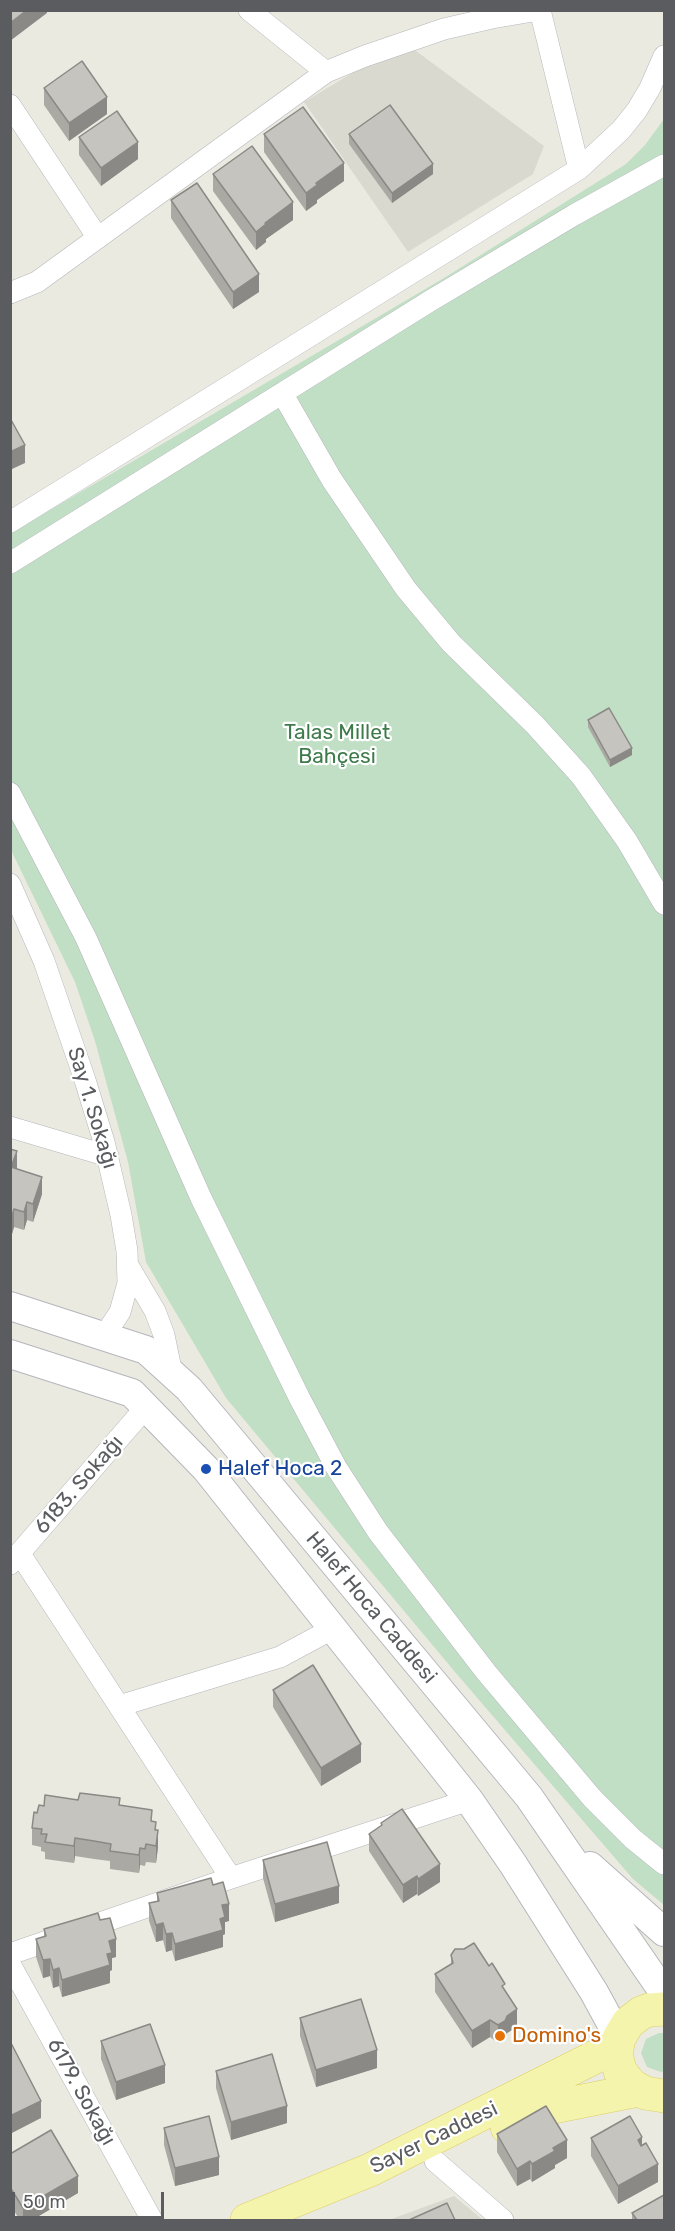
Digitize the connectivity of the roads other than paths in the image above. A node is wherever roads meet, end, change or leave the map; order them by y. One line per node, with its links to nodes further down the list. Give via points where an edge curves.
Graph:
1 (249, 10): 4 (street)
2 (539, 10): 4 (street, via 444,30); 6 (street)
3 (664, 56): 6 (street, via 637,110)
4 (326, 72): 8 (street)
5 (10, 105): 8 (street)
6 (579, 169): 11 (street)
7 (663, 170): 10 (street, via 574,215)
8 (98, 238): 9 (street, via 37,282)
9 (10, 293)
10 (282, 393): 12 (street); 15 (street, via 332,480 406,589 451,643 581,776 627,841)
11 (10, 522)
12 (10, 563)
13 (10, 794): 29 (street, via 87,938 201,1198 336,1467 384,1540 486,1672 592,1798)
14 (10, 884): 17 (street, Say 1. Sokağı, via 58,999)
15 (664, 904)
16 (10, 1127): 17 (street)
17 (108, 1156): 18 (street, Say 1. Sokağı)
18 (129, 1267): 20 (street, Say 1. Sokağı, via 122,1306); 22 (street, via 155,1311)
19 (10, 1306): 20 (main road, Halef Hoca Caddesi)
20 (104, 1336): 22 (main road, Halef Hoca Caddesi, via 146,1350)
21 (10, 1354): 23 (main road, Halef Hoca Caddesi, via 132,1393)
22 (172, 1374): 28 (main road, Halef Hoca Caddesi, via 189,1389 522,1788)
23 (147, 1406): 24 (street, 6183. Sokağı); 25 (main road, Halef Hoca Caddesi, via 206,1469)
24 (15, 1559): 26 (street)
25 (332, 1629): 26 (street, via 280,1657); 27 (main road, Halef Hoca Caddesi)
26 (119, 1706): 30 (street)
27 (469, 1800): 30 (street); 36 (main road, Halef Hoca Caddesi, via 594,1992)
28 (555, 1835): 31 (main road); 34 (main road, Halef Hoca Caddesi)
29 (664, 1864)
30 (231, 1878): 32 (street)
31 (664, 1932)
32 (10, 1954)
33 (10, 1964): 39 (street, 6179. Sokağı)
34 (664, 1993)
35 (664, 2009): 36 (main road, via 634,2017 622,2030)
36 (618, 2042): 37 (main road, via 620,2071 631,2085); 40 (main road, Sayer Caddesi, via 390,2160)
37 (655, 2098): 38 (main road, Sayer Caddesi, via 549,2108)
38 (435, 2162): 41 (main road, Sayer Caddesi); 42 (street)
39 (152, 2220)
40 (247, 2220)
41 (301, 2220)
42 (503, 2220)

